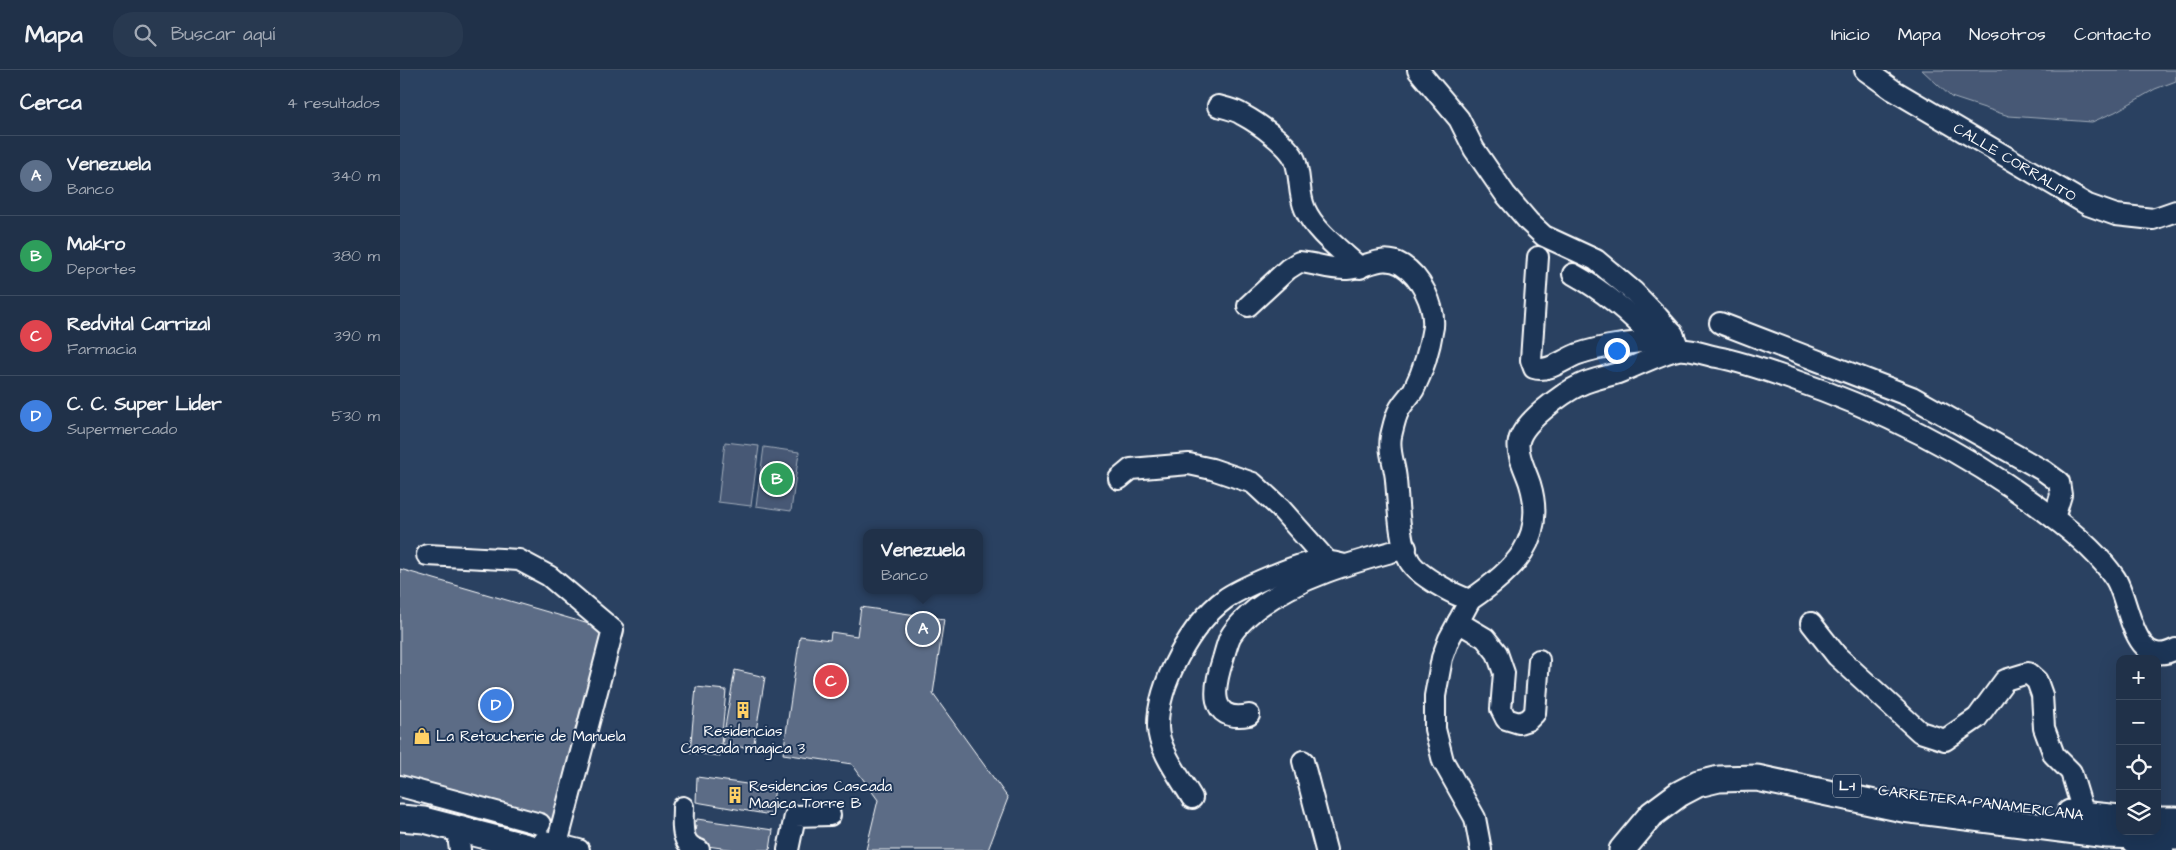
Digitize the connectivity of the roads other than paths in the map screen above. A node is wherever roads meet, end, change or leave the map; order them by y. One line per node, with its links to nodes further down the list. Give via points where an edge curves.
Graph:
1 (1418, 70): 10 (street, via 1459,119 1499,187 1529,222 1544,236 1596,260 1634,292)
2 (1865, 70): 4 (street, CALLE CORRALITO, via 1875,79 2088,205 2116,216 2153,219)
3 (1218, 106): 6 (street, via 1242,114 1280,141 1294,157 1306,210)
4 (2176, 211)
5 (1538, 257): 10 (street, via 1531,360 1534,368 1547,368 1612,345)
6 (1360, 268): 8 (street, via 1346,270 1299,262); 13 (street, via 1385,260 1402,265 1419,281 1431,306 1433,326 1425,357 1414,390 1399,410 1391,436 1400,528)
7 (1572, 274): 10 (street, via 1591,284)
8 (1248, 306)
9 (1720, 323): 12 (street, via 1912,397 2044,471 2059,482 2061,495)
10 (1669, 341): 12 (street, via 1830,392 1894,420 2013,488); 16 (street, via 1556,400 1524,429 1518,442 1536,506 1531,536 1523,554 1511,568)
11 (1119, 479): 15 (street, via 1131,469 1189,464 1253,483)
12 (2054, 518): 19 (street, via 2091,551 2117,581 2131,624 2143,645 2154,652 2168,653)
13 (1406, 548): 15 (street); 16 (street, via 1410,562 1426,577 1453,595)
14 (427, 555): 36 (street, via 519,560 549,576 613,630)
15 (1336, 563): 21 (street, via 1254,610 1230,636 1217,677 1216,703 1225,714 1235,718); 24 (street, via 1316,561 1274,576 1226,599 1191,635 1168,683 1159,710 1158,729 1163,748)
16 (1470, 600): 17 (street)
17 (1458, 622): 20 (street, via 1485,638 1497,653 1504,673 1501,709 1506,719 1519,723 1535,713); 42 (street, via 1442,658 1435,696 1435,729 1443,761 1474,818)
18 (1811, 623): 27 (street, via 1837,656 1920,732 1945,740 1977,718 2004,680 2028,673 2037,681 2042,695 2044,728 2054,755 2071,772)
19 (2176, 649)
20 (1539, 660)
21 (1248, 715)
22 (1303, 761): 41 (street)
23 (400, 786): 31 (street)
24 (1192, 798)
25 (683, 807): 39 (street, via 685,841)
26 (830, 814): 40 (street, via 795,816)
27 (2084, 815): 32 (main road, CARRETERA PANAMERICANA / L-1); 43 (main road, CARRETERA PANAMERICANA / L-1, via 1906,796 1754,766 1717,766 1696,771 1665,788 1644,806)
28 (400, 816): 36 (main road)
29 (2161, 820): 30 (main road)
30 (2176, 820)
31 (540, 824)
32 (2113, 826): 34 (main road, CARRETERA PANAMERICANA / L-1); 44 (main road, CARRETERA PANAMERICANA / L-1, via 1903,809 1757,778 1719,779 1698,784 1679,794 1652,814); 45 (street)
33 (400, 830): 35 (main road, via 427,834)
34 (2176, 837)
35 (460, 846): 37 (main road)
36 (548, 847): 38 (street)
37 (486, 850)
38 (579, 850)
39 (698, 850)
40 (788, 850)
41 (1326, 850)
42 (1481, 850)
43 (1606, 850)
44 (1622, 850)
45 (2164, 850)

